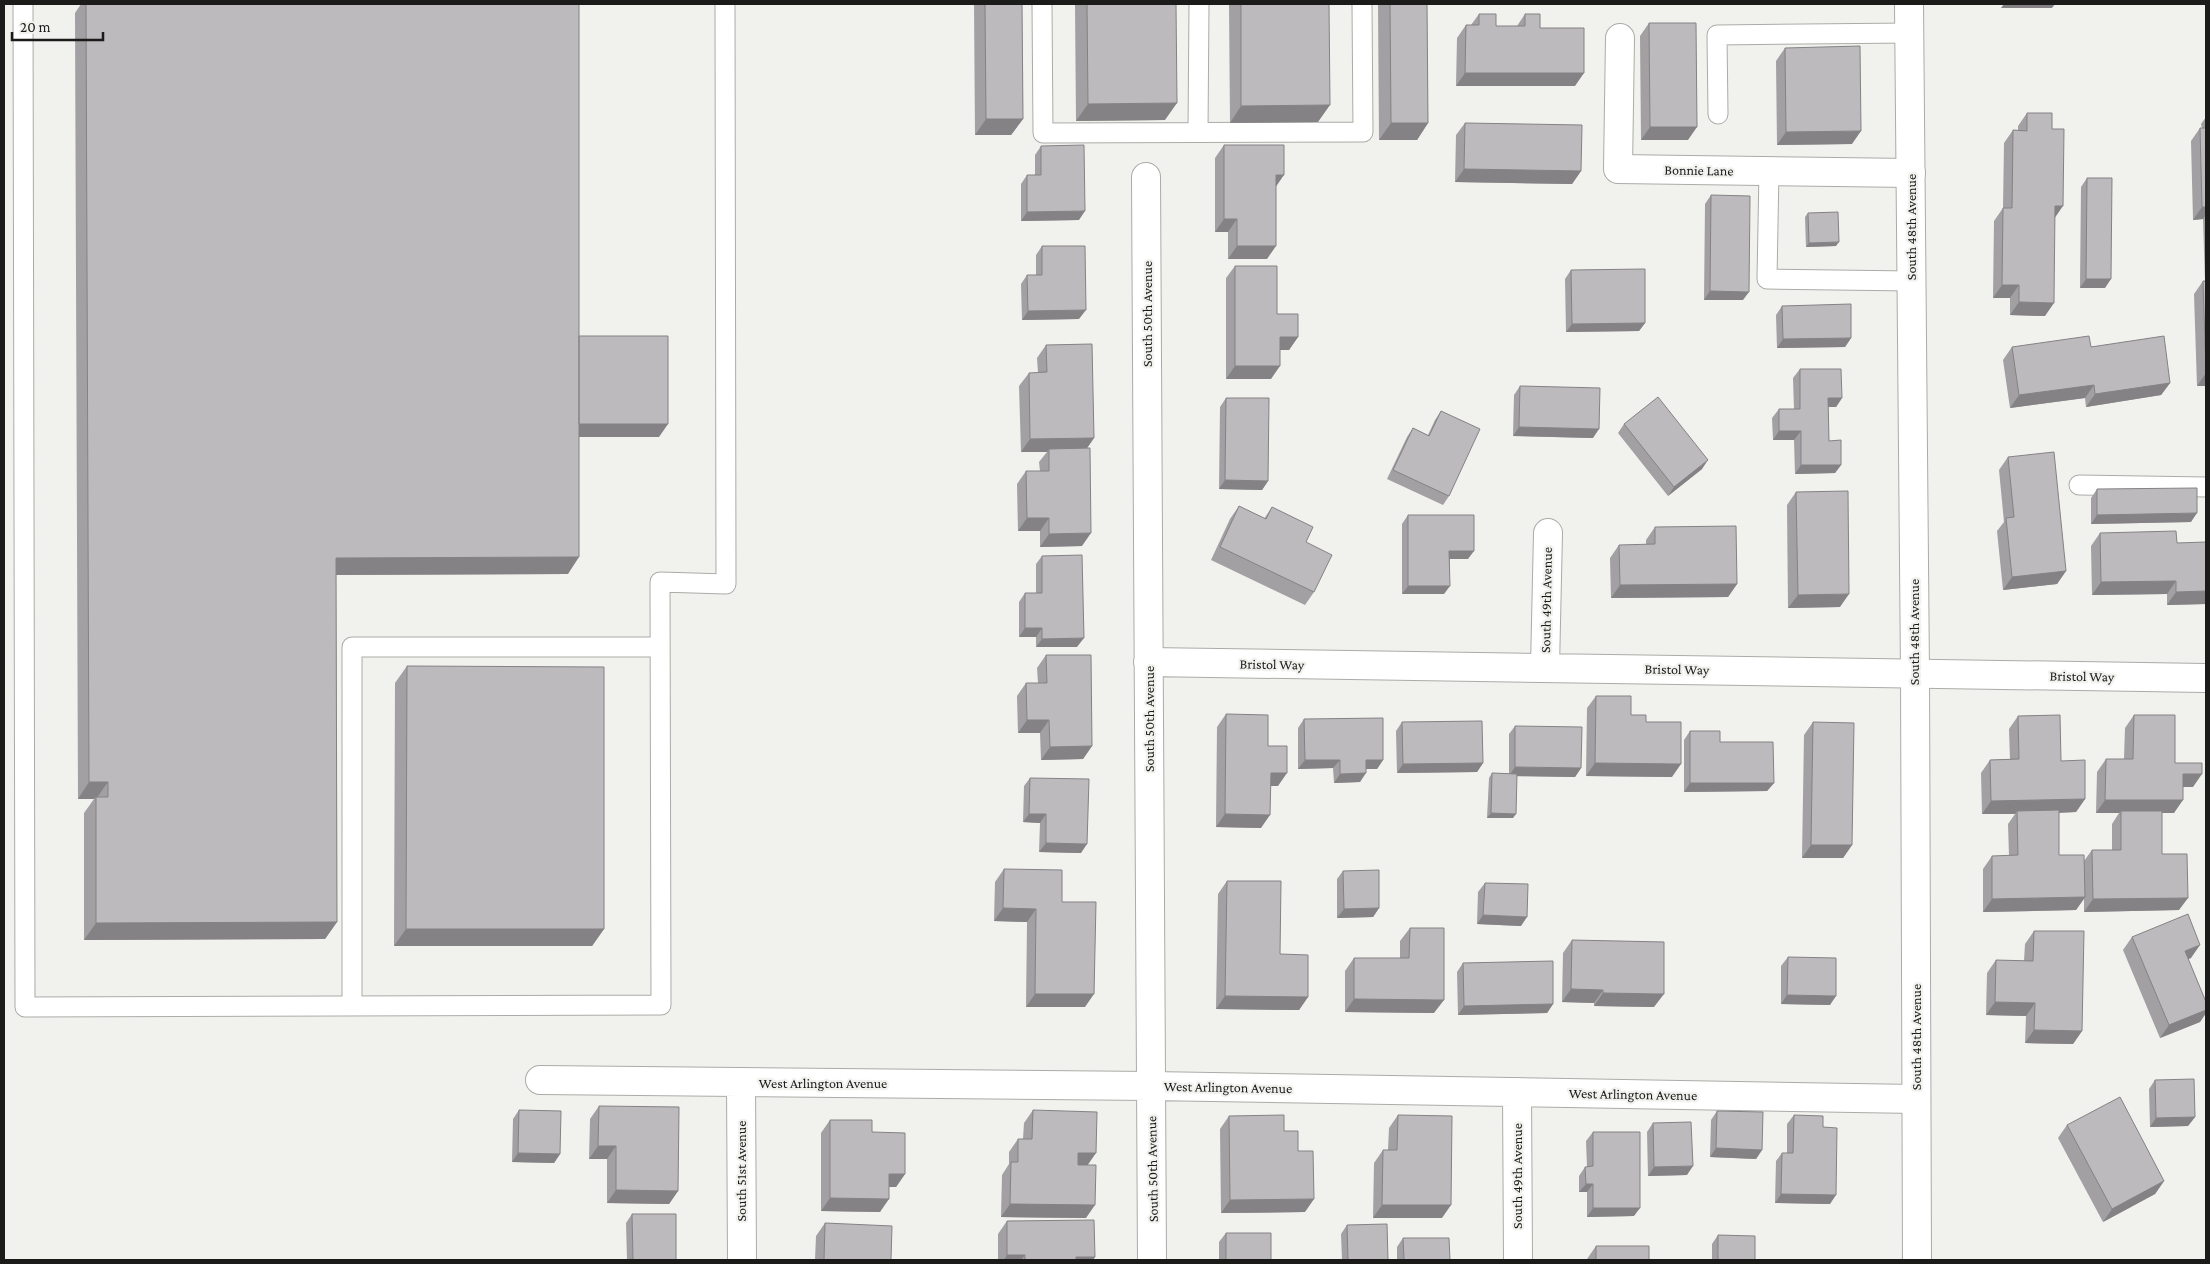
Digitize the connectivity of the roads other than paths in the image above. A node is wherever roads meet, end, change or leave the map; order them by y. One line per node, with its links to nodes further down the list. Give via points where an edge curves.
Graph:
1 (23, 4): 23 (lane, via 25,1007)
2 (725, 4): 18 (lane, via 726,584 660,582)
3 (1042, 4): 10 (lane, via 1043,133)
4 (1199, 4): 10 (lane)
5 (1362, 4): 10 (lane, via 1363,132)
6 (1909, 4): 7 (street, South 48th Avenue)
7 (1909, 33): 9 (lane, via 1717,35); 12 (street, South 48th Avenue)
8 (1620, 38): 11 (street, Bonnie Lane, via 1618,168)
9 (1718, 114)
10 (1198, 132)
11 (1769, 170): 12 (street, Bonnie Lane); 14 (lane, via 1767,280)
12 (1911, 173): 14 (street, South 48th Avenue)
13 (1146, 177): 19 (street, South 50th Avenue)
14 (1911, 282): 21 (street, South 48th Avenue)
15 (2079, 485): 16 (lane)
16 (2206, 487)
17 (1548, 533): 20 (street, South 49th Avenue)
18 (660, 647): 23 (lane, via 352,647); 23 (lane, via 661,1005)
19 (1148, 662): 20 (street, Bristol Way); 26 (street, South 50th Avenue)
20 (1545, 667): 21 (street, Bristol Way)
21 (1915, 674): 22 (street, Bristol Way); 28 (street, South 48th Avenue)
22 (2206, 678)
23 (352, 1006)
24 (540, 1080): 25 (street, West Arlington Avenue)
25 (741, 1082): 26 (street, West Arlington Avenue); 29 (street, South 51st Avenue)
26 (1151, 1086): 27 (street, West Arlington Avenue); 30 (street, South 50th Avenue)
27 (1517, 1092): 28 (street, West Arlington Avenue); 31 (street, South 49th Avenue)
28 (1916, 1099): 32 (street, South 48th Avenue)
29 (742, 1260)
30 (1152, 1260)
31 (1518, 1260)
32 (1917, 1260)

